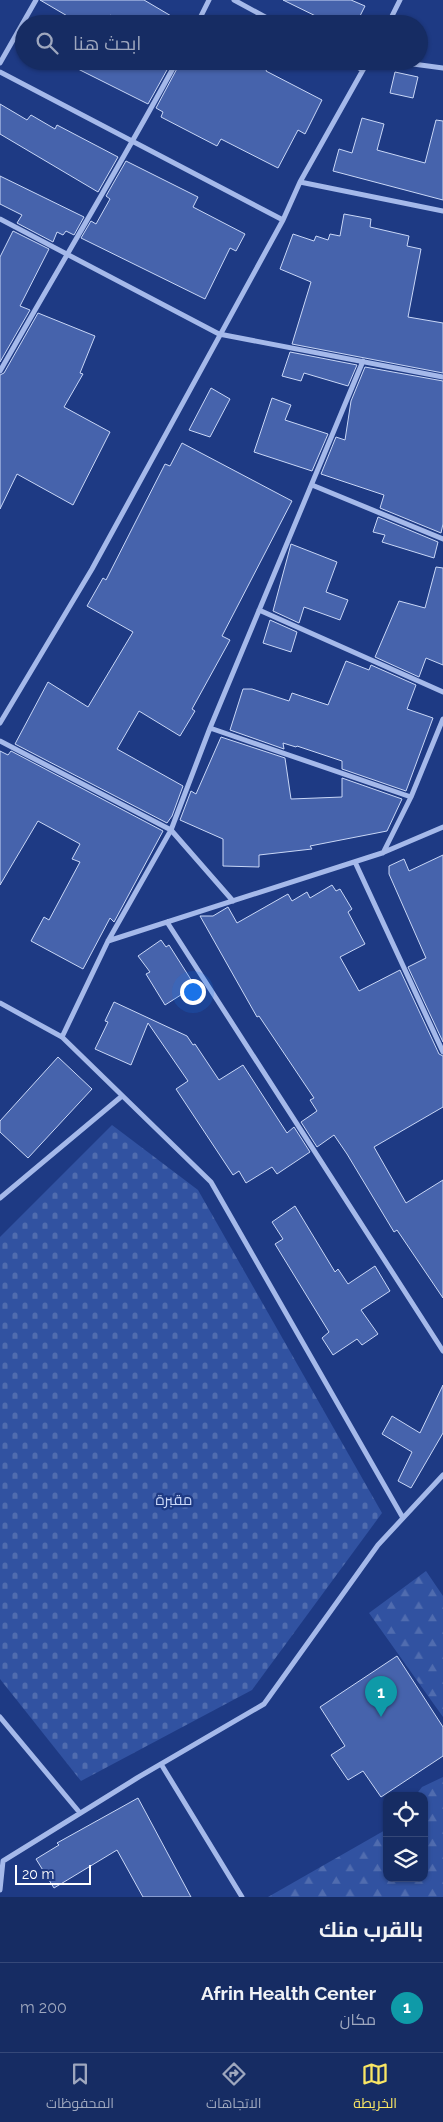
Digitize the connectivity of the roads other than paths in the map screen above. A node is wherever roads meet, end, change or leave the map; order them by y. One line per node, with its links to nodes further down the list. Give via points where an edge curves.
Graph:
1 (36, 0): 5 (street)
2 (209, 0): 6 (street)
3 (234, 0): 7 (street)
4 (400, 0): 8 (street)
5 (27, 15)
6 (202, 15)
7 (262, 15)
8 (392, 15)
9 (15, 37): 10 (street)
10 (0, 63)
11 (428, 66): 12 (street)
12 (443, 68)
13 (171, 70): 16 (street)
14 (363, 70): 17 (street)
15 (0, 72): 16 (street)
16 (133, 142): 20 (street); 21 (street)
17 (300, 182): 18 (street); 20 (street)
18 (443, 211)
19 (0, 219): 21 (street)
20 (283, 220): 22 (street)
21 (67, 253): 22 (street); 24 (street)
22 (219, 334): 23 (street); 31 (street, via 92,570)
23 (363, 361): 25 (street); 26 (street)
24 (0, 370)
25 (443, 377)
26 (312, 485): 27 (street); 28 (street)
27 (443, 539)
28 (259, 610): 29 (street); 32 (street)
29 (443, 692)
30 (443, 719): 34 (street)
31 (0, 723)
32 (210, 728): 34 (street); 36 (street)
33 (0, 741): 36 (street)
34 (411, 797): 37 (street)
35 (443, 827): 37 (street)
36 (171, 830): 39 (street); 41 (street)
37 (382, 853): 38 (street)
38 (355, 862): 39 (street); 44 (street)
39 (233, 901): 40 (street)
40 (167, 922): 41 (street); 47 (street)
41 (108, 941): 43 (street)
42 (0, 1003): 43 (street)
43 (62, 1038): 45 (street)
44 (443, 1052)
45 (122, 1096): 46 (street); 49 (street, via 211,1182)
46 (0, 1198)
47 (443, 1351)
48 (443, 1475): 49 (street)
49 (403, 1518): 51 (street, via 378,1545 264,1704)
50 (0, 1718): 52 (street)
51 (161, 1764): 52 (street); 54 (street)
52 (80, 1813): 53 (street, via 3,1861)
53 (0, 1890)
54 (242, 1897)

